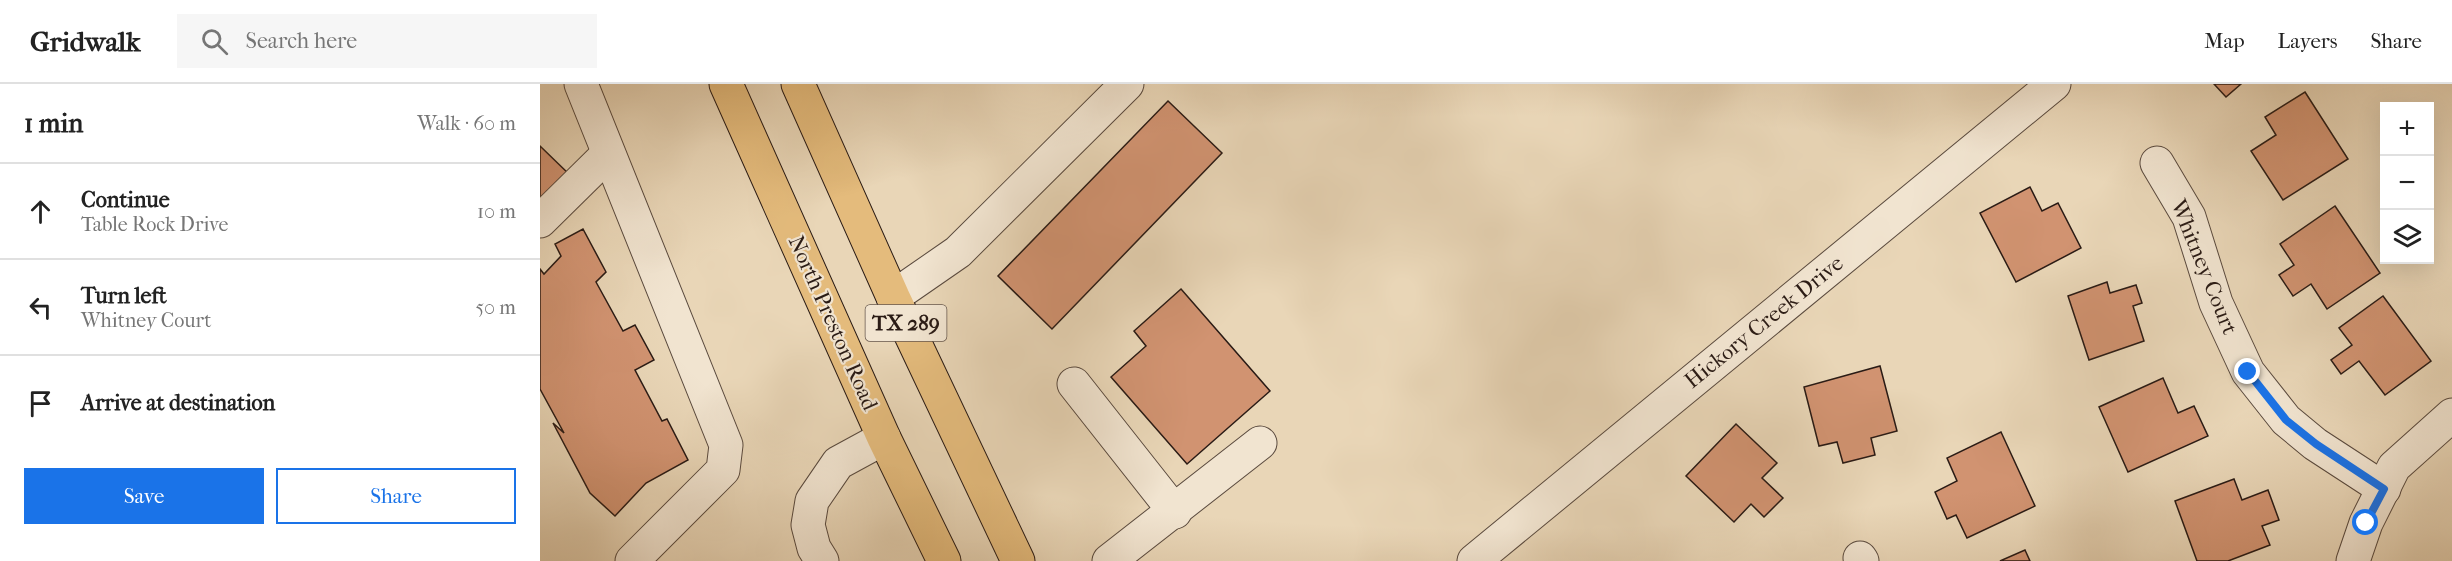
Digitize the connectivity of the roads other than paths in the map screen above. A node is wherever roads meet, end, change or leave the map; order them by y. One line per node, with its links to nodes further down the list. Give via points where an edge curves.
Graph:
1 (581, 84): 6 (street)
2 (726, 84): 12 (main road, North Preston Road / TX 289)
3 (798, 84): 9 (main road, TX 289)
4 (1127, 84): 9 (street, via 958,252)
5 (2054, 84): 21 (street, Hickory Creek Drive)
6 (608, 154): 8 (street); 16 (street, via 726,445 723,470)
7 (2157, 163): 14 (street, Whitney Court, via 2189,217 2216,303 2248,372 2286,420)
8 (540, 222)
9 (893, 297): 19 (main road, TX 289)
10 (1074, 384): 15 (street)
11 (2452, 415): 14 (street, via 2394,467)
12 (884, 438): 17 (street, via 838,463 812,501 808,525); 18 (main road, North Preston Road / TX 289)
13 (1260, 443): 15 (street)
14 (2384, 489): 22 (street, via 2366,523)
15 (1175, 512): 20 (street)
16 (632, 561)
17 (822, 561)
18 (944, 561)
19 (1018, 561)
20 (1109, 561)
21 (1474, 561)
22 (2353, 561)

